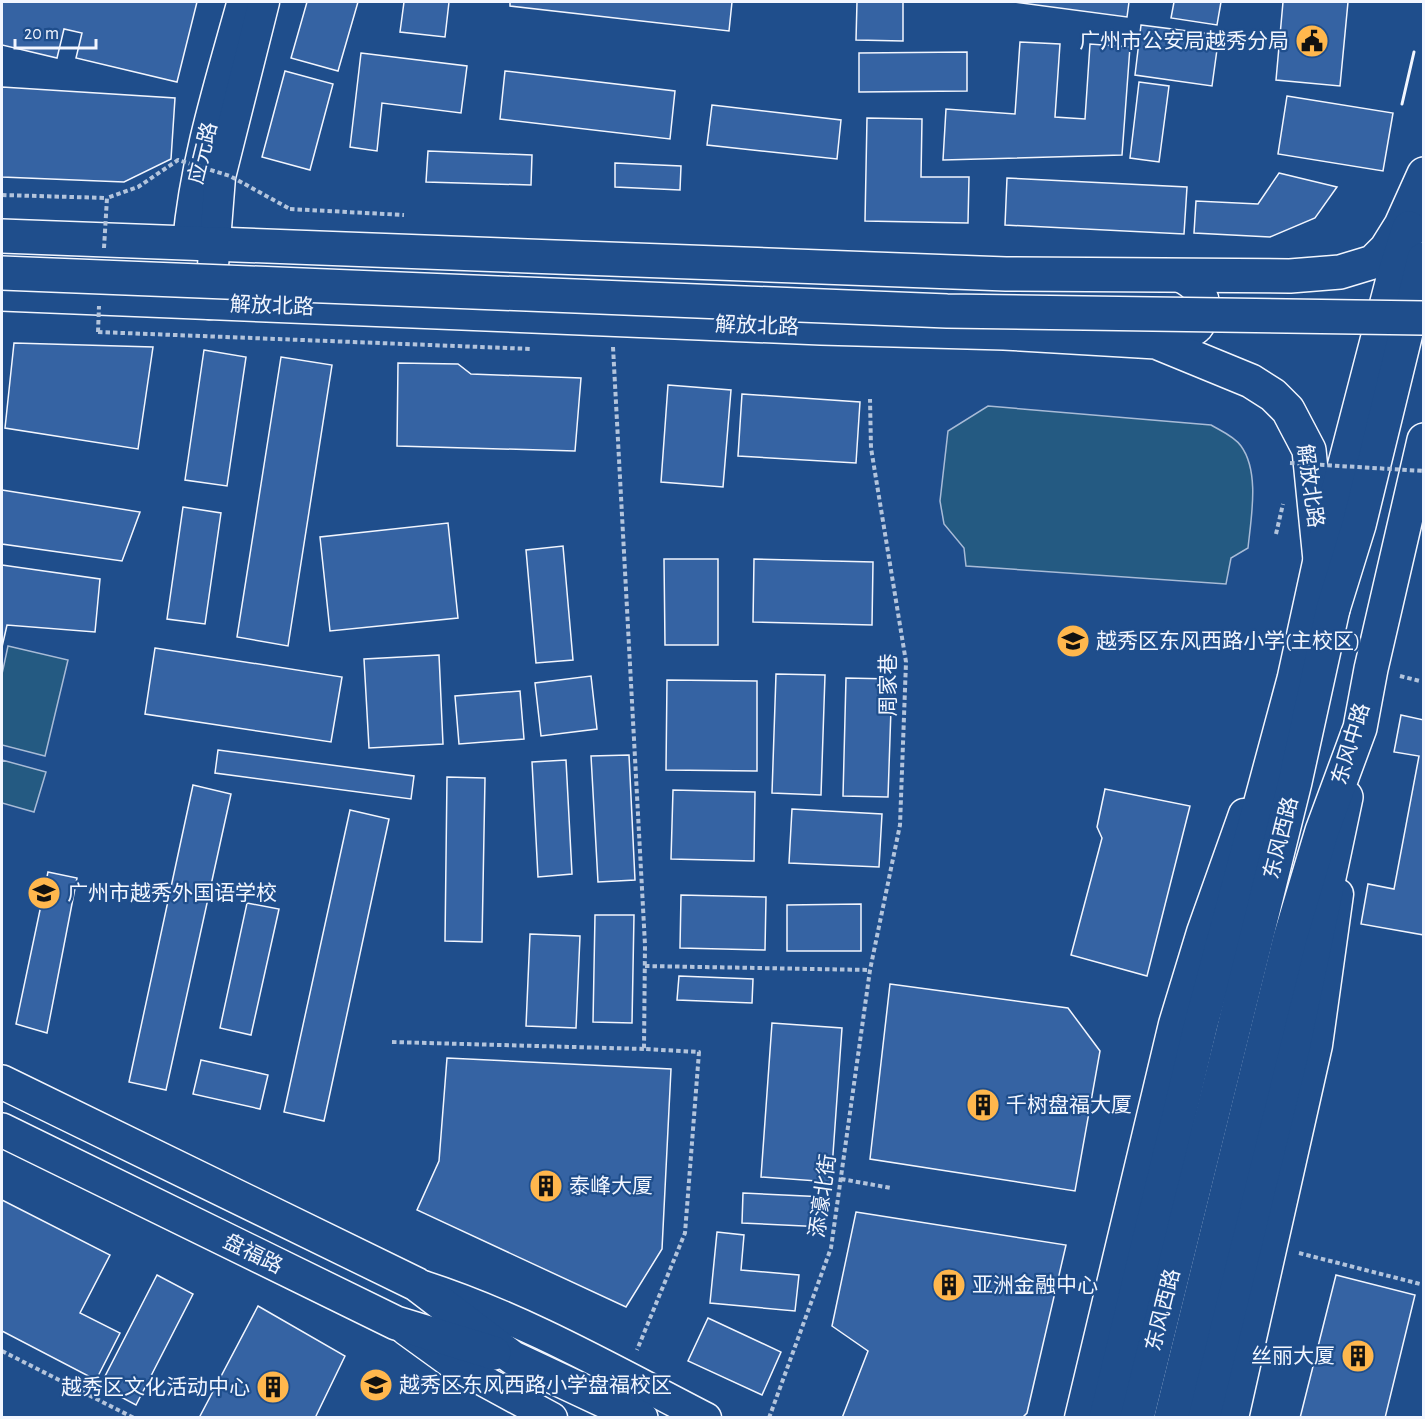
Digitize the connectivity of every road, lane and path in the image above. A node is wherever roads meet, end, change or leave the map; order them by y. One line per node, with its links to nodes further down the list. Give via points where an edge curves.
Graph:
1 (243, 2): 8 (street, 应元路, via 191,202)
2 (264, 2): 8 (street)
3 (1424, 174): 12 (main road, via 1401,225 1373,262 1340,272 1290,276)
4 (1424, 186): 26 (main road, via 1393,279)
5 (2, 195): 6 (path, bridge, via 107,198 138,187 178,160 230,176 290,209)
6 (404, 215)
7 (2, 236): 8 (main road)
8 (201, 244): 12 (main road, via 996,274); 15 (main road, 应元路)
9 (2, 257): 14 (main road, 解放北路, via 1004,296 1250,302)
10 (1424, 259): 27 (main road, 东风西路, via 1359,525)
11 (2, 273): 16 (main road, 解放北路, bridge, via 947,311)
12 (1181, 277): 19 (street, via 1194,284 1202,296 1201,322 1197,328)
13 (2, 294): 15 (main road, 解放北路)
14 (1424, 301)
15 (210, 304): 18 (main road, 解放北路)
16 (1424, 318)
17 (98, 332): 20 (path)
18 (613, 336): 19 (main road, 解放北路, via 1004,333); 21 (path); 30 (path)
19 (1156, 342): 26 (main road, 解放北路, via 1251,381 1288,410 1309,450)
20 (543, 349)
21 (602, 351)
22 (870, 399): 31 (path, 周家巷, via 872,448 906,662 900,825)
23 (1424, 440): 29 (main road, 东风中路)
24 (1290, 463): 25 (path, bridge)
25 (1424, 471)
26 (1320, 560): 27 (main road, 解放北路); 28 (main road)
27 (1333, 609): 53 (main road, 东风西路, via 1295,782)
28 (1294, 679): 51 (street, via 1202,932 1174,1024); 52 (main road, via 1201,1024)
29 (1360, 728): 33 (main road, 东风中路, via 1305,881); 39 (street, via 1325,997)
30 (645, 966): 31 (path); 34 (path)
31 (870, 970): 37 (path, 添濠北街)
32 (392, 1042): 34 (path)
33 (1278, 1046): 54 (main road, 东风西路); 55 (main road)
34 (644, 1049): 45 (path, via 699,1052 685,1233)
35 (2, 1082): 40 (main road)
36 (2, 1130): 42 (main road, 盘福路)
37 (841, 1179): 38 (path); 50 (path, 添濠北街, via 831,1248)
38 (891, 1188)
39 (1273, 1246): 41 (path); 56 (street)
40 (416, 1284): 44 (main road); 45 (street, via 476,1303)
41 (1424, 1285)
42 (396, 1323): 44 (main road, 盘福路); 47 (street, via 453,1364)
43 (2, 1351): 46 (path)
44 (513, 1358): 48 (main road)
45 (627, 1377): 49 (street)
46 (134, 1418)
47 (552, 1418)
48 (641, 1418)
49 (706, 1418)
50 (770, 1418)
51 (1080, 1418)
52 (1106, 1418)
53 (1137, 1418)
54 (1171, 1418)
55 (1203, 1418)
56 (1233, 1418)

